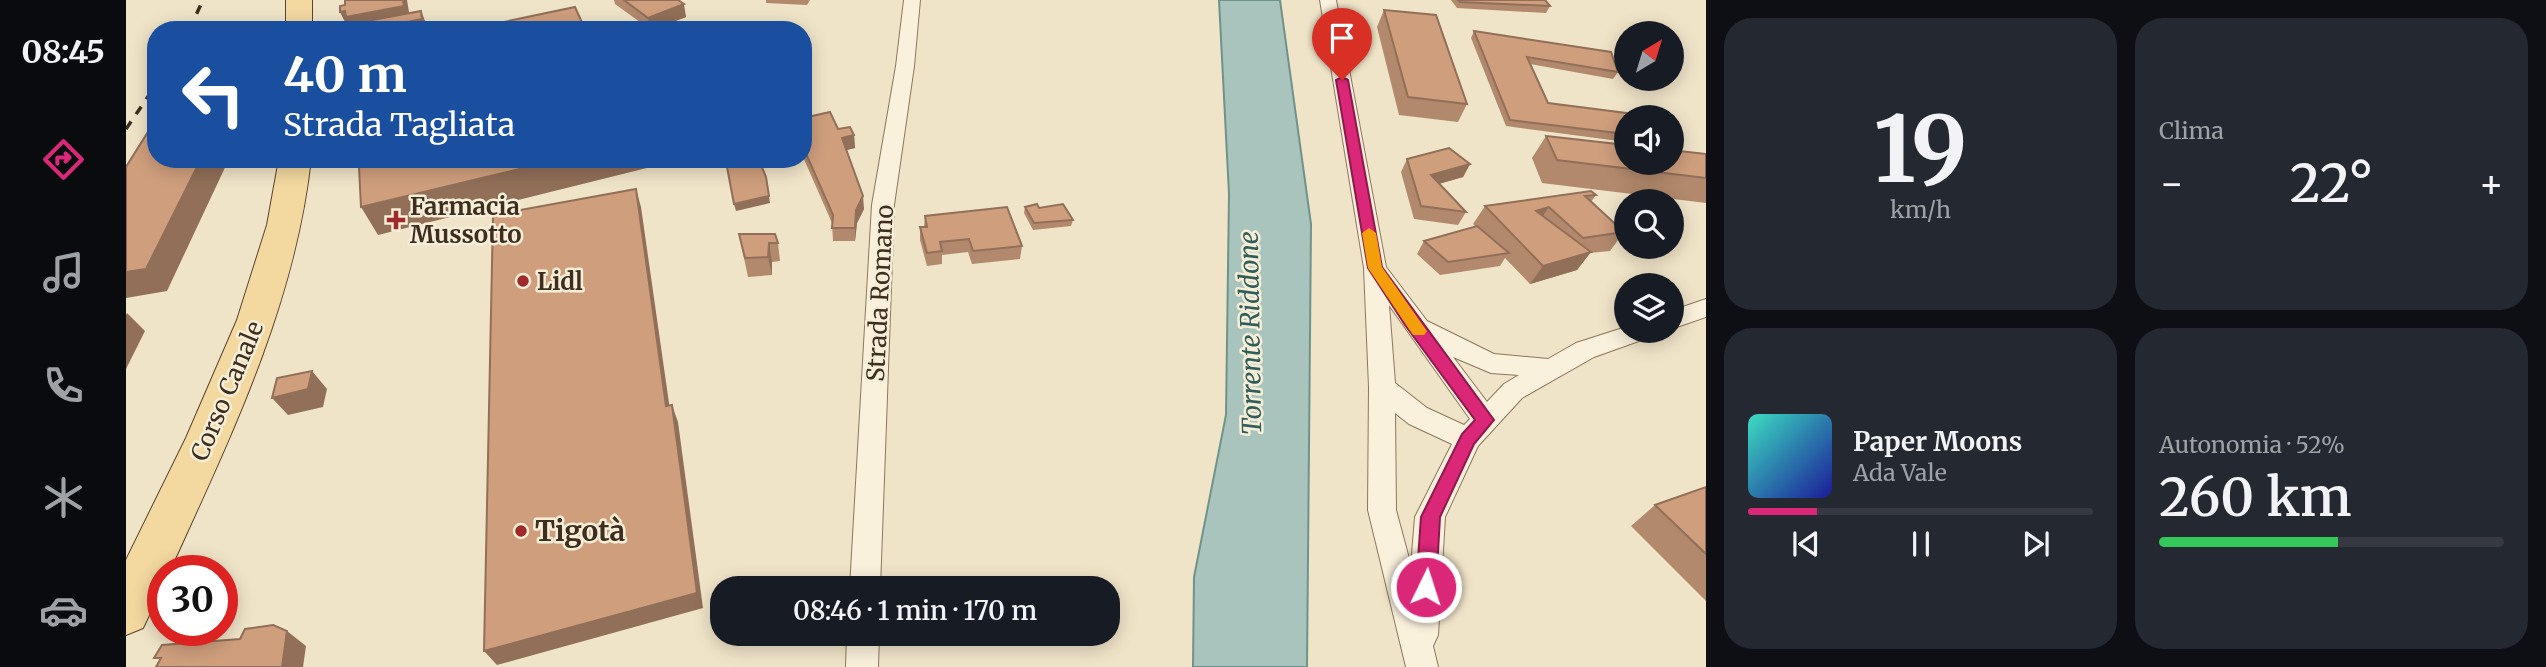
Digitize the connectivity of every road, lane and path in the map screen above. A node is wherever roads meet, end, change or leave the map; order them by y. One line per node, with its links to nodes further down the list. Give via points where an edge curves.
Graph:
1 (299, 0): 4 (main road)
2 (912, 0): 14 (street, Strada Romano, via 883,205)
3 (1328, 0): 6 (street)
4 (299, 21)
5 (294, 168): 15 (main road, Corso Canale, via 275,268 254,330)
6 (1375, 268): 9 (street); 12 (street)
7 (1706, 308): 8 (street)
8 (1684, 316)
9 (1411, 321): 11 (street, via 1491,363); 13 (street)
10 (1614, 340): 11 (street)
11 (1552, 369): 13 (street, via 1513,391)
12 (1382, 387): 13 (street, via 1418,416); 17 (street, via 1382,510)
13 (1477, 430): 17 (street, via 1430,517)
14 (866, 576)
15 (126, 611)
16 (863, 646): 18 (street)
17 (1421, 662)
18 (862, 667)

